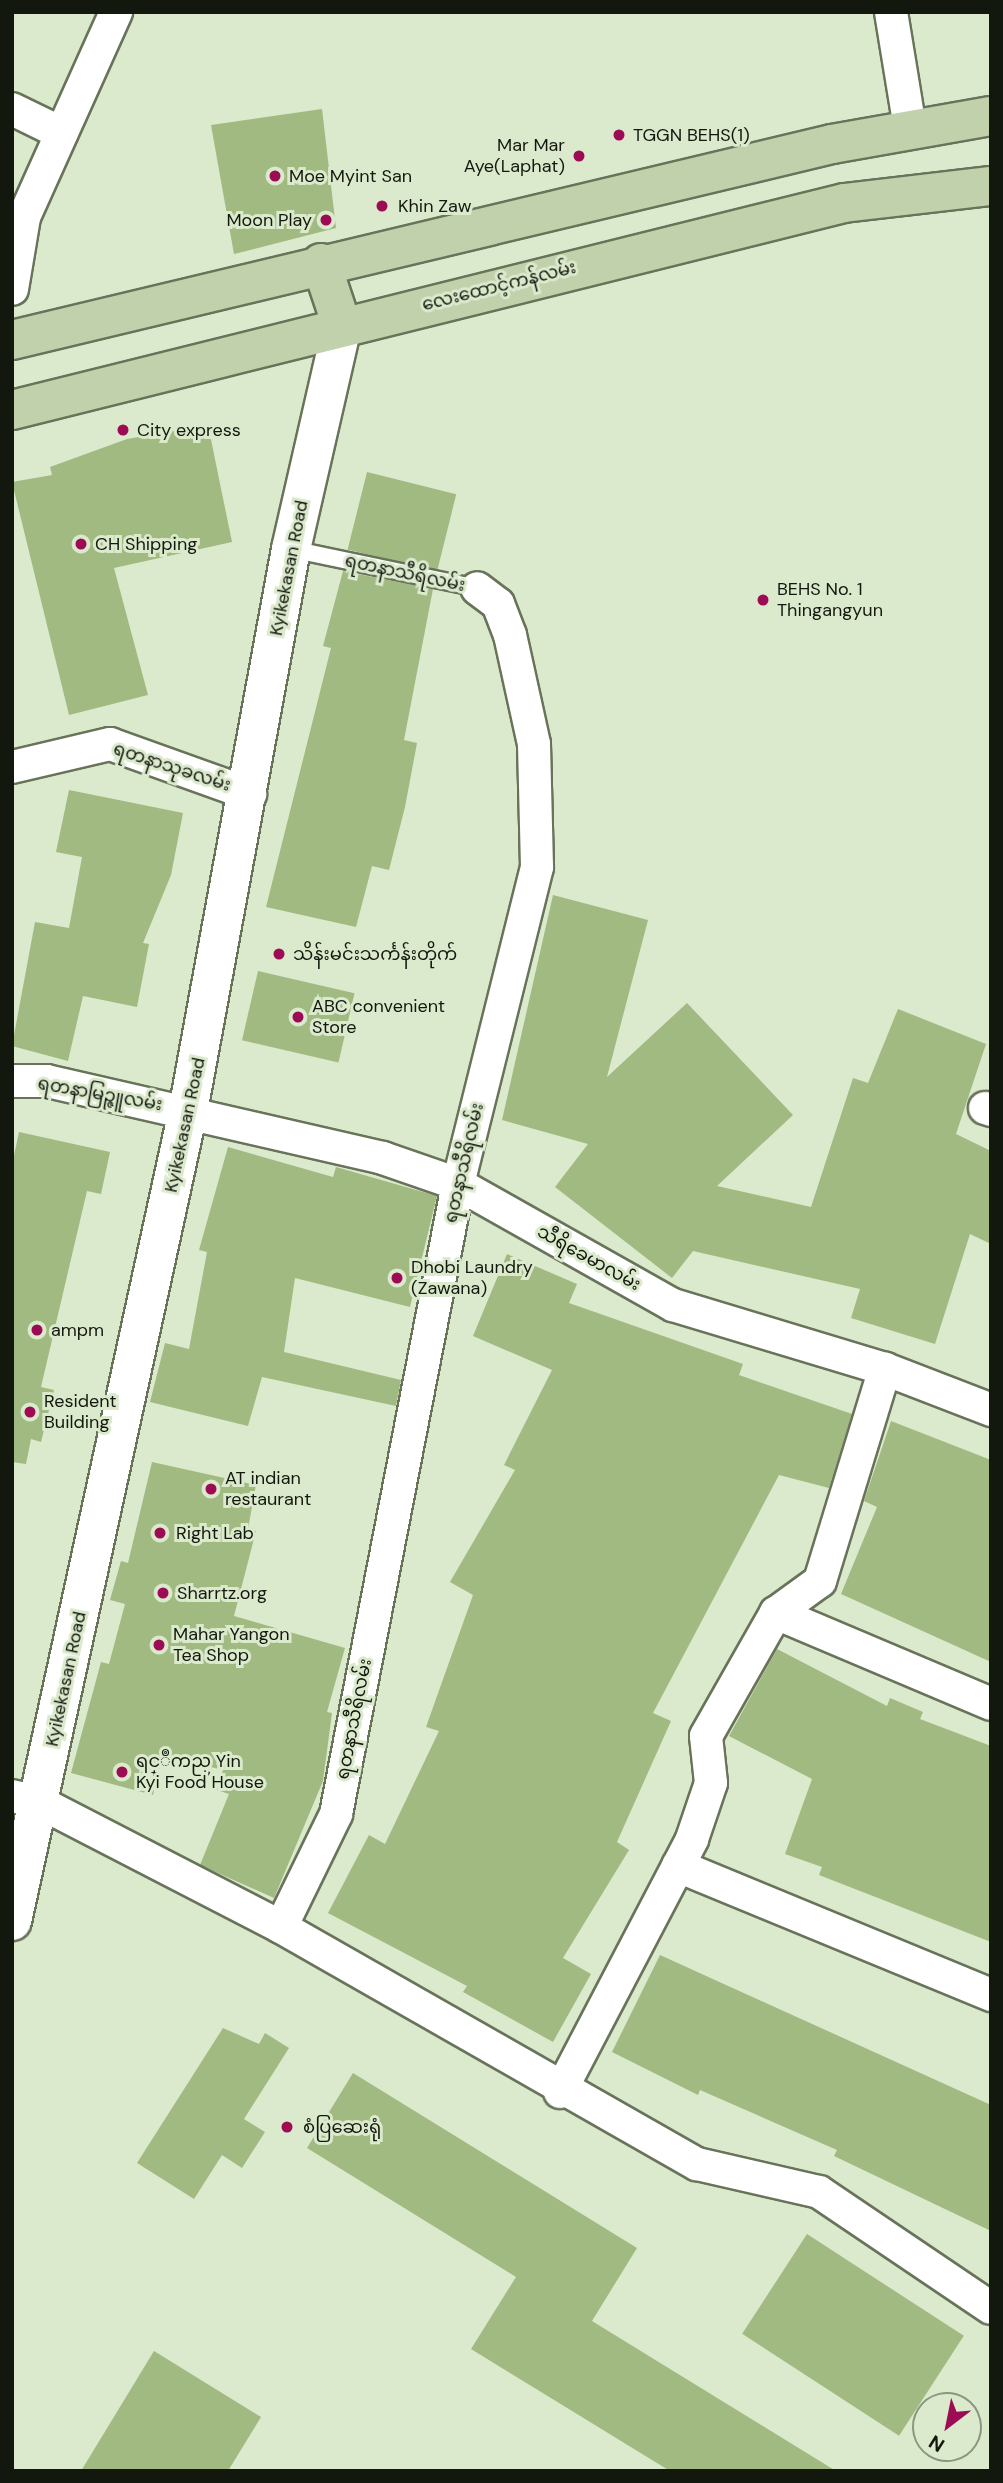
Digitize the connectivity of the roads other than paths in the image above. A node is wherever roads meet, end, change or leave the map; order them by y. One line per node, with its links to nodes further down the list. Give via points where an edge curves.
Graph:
1 (117, 12): 6 (street)
2 (891, 12): 5 (street)
3 (12, 109): 6 (street)
4 (991, 116): 5 (main road)
5 (910, 128): 7 (main road)
6 (61, 133): 13 (street, via 24,217)
7 (832, 144): 9 (main road); 10 (main road)
8 (991, 186): 9 (main road, လေးထောင့်ကန်လမ်း)
9 (844, 203): 12 (main road, လေးထောင့်ကန်လမ်း)
10 (482, 225): 11 (main road); 12 (main road)
11 (321, 263): 14 (main road); 15 (main road)
12 (497, 285): 14 (main road, လေးထောင့်ကန်လမ်း)
13 (12, 289)
14 (342, 326): 16 (main road, လေးထောင့်ကန်လမ်း); 17 (street, Kyikekasan Road)
15 (12, 340)
16 (14, 401)
17 (290, 549): 18 (lane, ရတနာသီရိလမ်း); 20 (street, Kyikekasan Road)
18 (477, 588): 23 (street, ရတနာသီရိလမ်း, via 498,604 510,635 534,744 540,817 537,867)
19 (12, 767): 20 (street, ရတနာသုခလမ်း, via 110,744)
20 (250, 794): 22 (street, Kyikekasan Road)
21 (12, 1081): 22 (street, ရတနာမြဉ္ဇူလမ်း, via 47,1081)
22 (188, 1111): 23 (street, သီရိခေမာလမ်း, via 383,1158); 28 (street, Kyikekasan Road)
23 (458, 1184): 24 (street, သီရိခေမာလမ်း, via 673,1305); 31 (street, ရတနာသီရိလမ်း, via 336,1814)
24 (885, 1369): 25 (street, သီရိခေမာလမ်း); 26 (street, via 820,1581)
25 (991, 1410)
26 (776, 1613): 27 (street); 29 (street, via 706,1735 711,1783)
27 (991, 1704)
28 (26, 1799): 30 (street, Kyikekasan Road); 31 (street)
29 (678, 1866): 32 (street); 33 (street)
30 (12, 1921)
31 (281, 1927): 33 (street)
32 (991, 1995)
33 (560, 2092): 34 (street, via 697,2164 819,2192)
34 (991, 2308)

